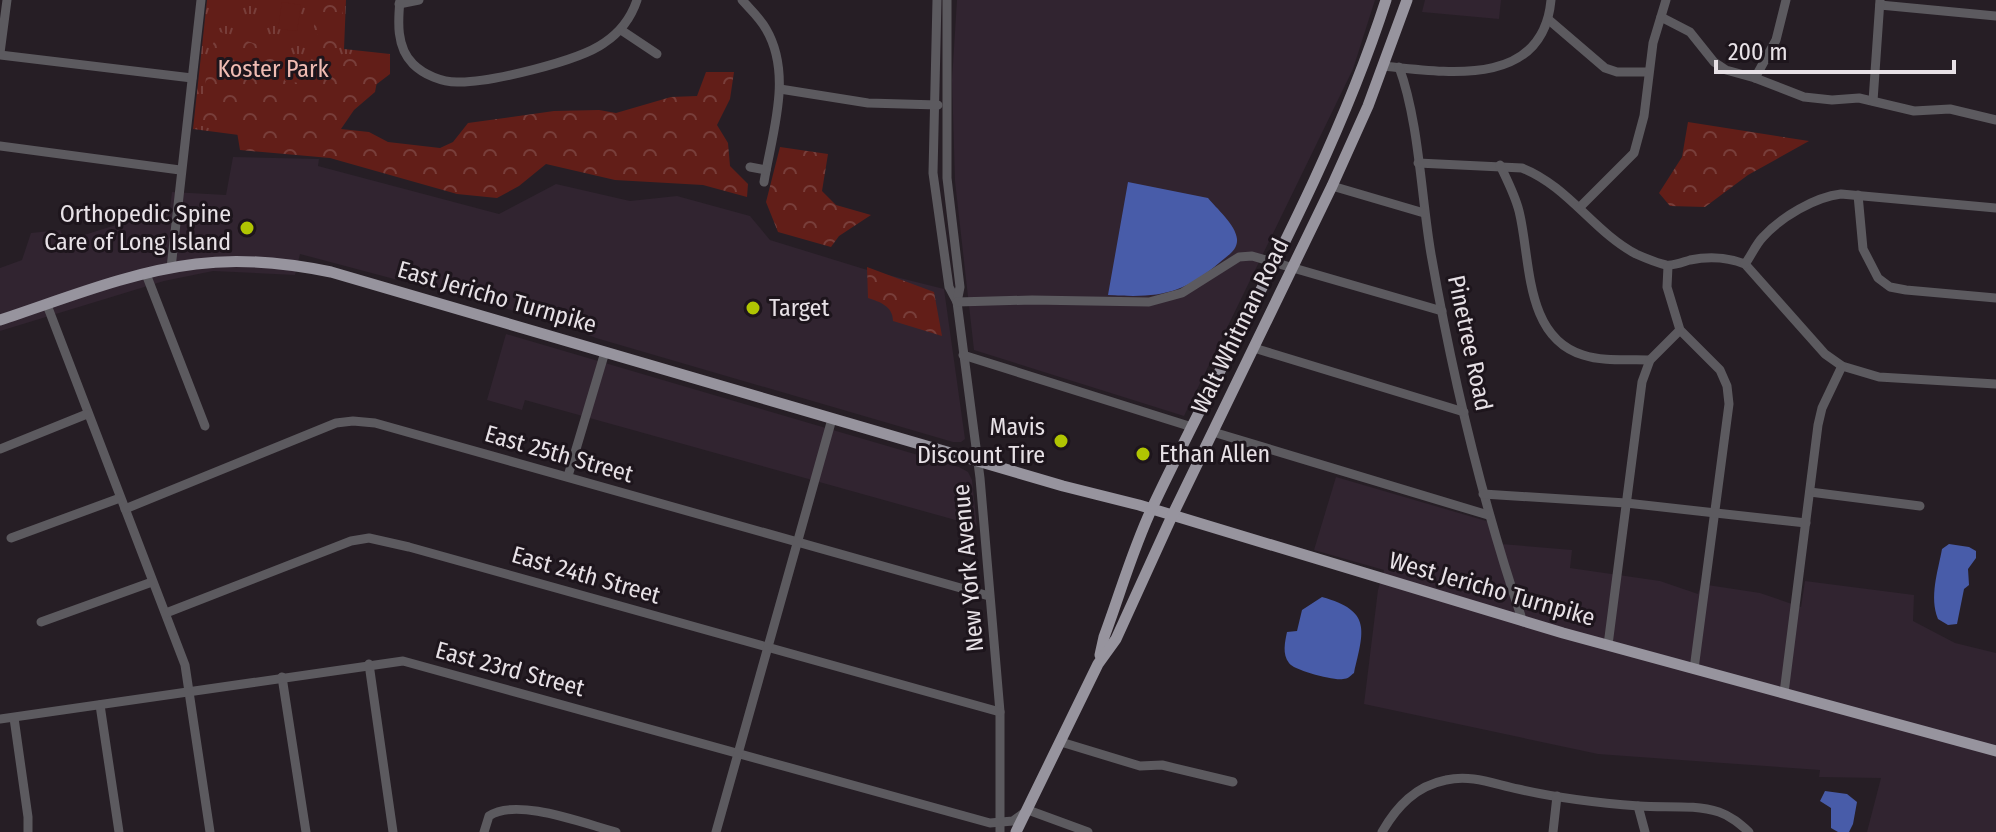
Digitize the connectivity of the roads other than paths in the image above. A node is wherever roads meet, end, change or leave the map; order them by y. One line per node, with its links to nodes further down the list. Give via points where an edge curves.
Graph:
1 (7, 0): 19 (street)
2 (201, 0): 25 (street)
3 (419, 0): 13 (street)
4 (637, 0): 18 (street)
5 (742, 0): 27 (street, via 768,31)
6 (937, 0): 29 (street, New York Avenue)
7 (947, 0): 30 (street, New York Avenue)
8 (1386, 0): 21 (main road, Walt Whitman Road); 22 (main road, via 1374,57)
9 (1407, 0): 22 (main road, Walt Whitman Road)
10 (1551, 0): 17 (street)
11 (1666, 0): 16 (street)
12 (1786, 0): 26 (street, via 1776,40)
13 (400, 2): 18 (street, via 399,36 412,64 458,82 567,61)
14 (1880, 2): 15 (street); 28 (street)
15 (1996, 16)
16 (1661, 17): 24 (street); 26 (street, via 1690,32 1726,70)
17 (1549, 20): 23 (street, via 1530,49 1503,67); 24 (street, via 1605,68)
18 (621, 30): 20 (street)
19 (0, 54): 25 (street)
20 (657, 54)
21 (1365, 60): 31 (main road, via 1372,75); 45 (main road, Walt Whitman Road)
22 (1384, 66): 23 (street); 31 (main road, Walt Whitman Road)
23 (1399, 67): 34 (street, Pinetree Road)
24 (1648, 72): 42 (street, via 1634,153)
25 (192, 78): 37 (street)
26 (1755, 78): 28 (street, via 1804,97)
27 (780, 89): 29 (street, via 848,101); 38 (street)
28 (1873, 101): 32 (street, via 1901,110 1950,109)
29 (933, 105): 30 (street); 52 (street, New York Avenue, via 933,173 949,287)
30 (946, 106): 52 (street, New York Avenue)
31 (1368, 106): 40 (main road, Walt Whitman Road)
32 (1996, 120)
33 (0, 146): 37 (street)
34 (1418, 163): 35 (street); 44 (street, Pinetree Road)
35 (1500, 165): 42 (street, via 1536,174); 60 (street, via 1519,211 1538,313 1547,329 1585,356)
36 (750, 167): 38 (street)
37 (180, 170): 49 (street)
38 (766, 170): 39 (street)
39 (764, 182)
40 (1332, 186): 44 (street); 48 (main road, Walt Whitman Road)
41 (1858, 195): 43 (street); 46 (street, via 1814,200 1762,237); 51 (street, via 1863,249 1878,278 1890,287)
42 (1580, 207): 47 (street, via 1617,241)
43 (1996, 208)
44 (1424, 213): 54 (street, Pinetree Road)
45 (1273, 262): 48 (street); 52 (street, via 1239,257 1182,293 1149,302); 67 (main road, Walt Whitman Road)
46 (1745, 264): 47 (street, via 1712,257); 61 (street, via 1825,354)
47 (1668, 266): 56 (street, via 1667,287)
48 (1293, 267): 54 (street); 57 (main road, Walt Whitman Road)
49 (171, 268): 50 (main road, East Jericho Turnpike); 58 (main road, East Jericho Turnpike, via 229,262 308,268)
50 (146, 274): 53 (main road, East Jericho Turnpike); 66 (street)
51 (1996, 298)
52 (957, 302): 59 (street, New York Avenue)
53 (47, 305): 55 (main road, East Jericho Turnpike); 64 (street)
54 (1442, 311): 63 (street, Pinetree Road)
55 (0, 320)
56 (1680, 330): 60 (street); 79 (street, via 1714,363 1727,386)
57 (1254, 348): 63 (street); 68 (main road, Walt Whitman Road)
58 (605, 352): 65 (main road, East Jericho Turnpike); 71 (street)
59 (963, 355): 67 (street); 70 (street, New York Avenue)
60 (1650, 360): 75 (street, via 1638,401)
61 (1842, 366): 62 (street, via 1879,377); 72 (street, via 1822,408)
62 (1996, 384)
63 (1464, 412): 73 (street, Pinetree Road)
64 (87, 414): 69 (street); 74 (street)
65 (832, 419): 70 (main road, East Jericho Turnpike); 84 (street)
66 (205, 426)
67 (1192, 427): 78 (main road, Walt Whitman Road)
68 (1213, 432): 80 (street); 81 (main road, Walt Whitman Road)
69 (0, 449)
70 (977, 461): 78 (main road, West Jericho Turnpike); 86 (street, New York Avenue)
71 (568, 476): 77 (street, East 25th Street, via 353,421 336,423); 84 (street, East 25th Street)
72 (1810, 492): 76 (street); 82 (street)
73 (1483, 494): 75 (street); 80 (street, Pinetree Road)
74 (120, 498): 77 (street); 83 (street)
75 (1626, 503): 79 (street); 90 (street)
76 (1920, 506)
77 (125, 509): 85 (street)
78 (1151, 509): 81 (main road, West Jericho Turnpike); 93 (main road, Walt Whitman Road)
79 (1716, 513): 82 (street); 94 (street)
80 (1488, 515): 89 (street, Pinetree Road)
81 (1172, 516): 89 (main road, West Jericho Turnpike); 93 (main road, Walt Whitman Road, via 1116,639)
82 (1806, 523): 97 (street)
83 (11, 538)
84 (797, 542): 86 (street, East 25th Street); 91 (street)
85 (152, 582): 87 (street); 88 (street)
86 (989, 596): 99 (street, New York Avenue)
87 (166, 613): 91 (street, East 24th Street, via 333,547 369,538); 96 (street)
88 (41, 622)
89 (1523, 622): 90 (main road, West Jericho Turnpike)
90 (1608, 645): 94 (main road, West Jericho Turnpike)
91 (767, 647): 99 (street, East 24th Street); 104 (street)
92 (369, 664): 95 (street, East 23rd Street); 104 (street, East 23rd Street, via 403,661); 114 (street)
93 (1098, 664): 102 (main road, Walt Whitman Road)
94 (1694, 669): 97 (main road, West Jericho Turnpike)
95 (282, 677): 96 (street, East 23rd Street); 113 (street)
96 (191, 691): 98 (street, East 23rd Street); 112 (street)
97 (1784, 693): 103 (main road, West Jericho Turnpike)
98 (100, 705): 100 (street, East 23rd Street); 111 (street)
99 (1000, 712): 109 (street, New York Avenue)
100 (14, 718): 101 (street, East 23rd Street); 110 (street)
101 (0, 719)
102 (1061, 742): 105 (street, via 1140,766 1162,765); 108 (main road, Walt Whitman Road)
103 (1996, 751)
104 (739, 752): 109 (street, East 23rd Street); 117 (street)
105 (1233, 782)
106 (1557, 796): 107 (street); 120 (street, via 1450,779 1408,798); 121 (street)
107 (1638, 806): 122 (street); 123 (street, via 1720,812)
108 (1028, 810): 109 (street); 118 (main road, Walt Whitman Road); 119 (street)
109 (1000, 827)
110 (28, 832)
111 (119, 832)
112 (210, 832)
113 (306, 832)
114 (393, 832)
115 (484, 832): 116 (street, via 489,816 501,810 539,812)
116 (616, 832)
117 (716, 832)
118 (1018, 832)
119 (1088, 832)
120 (1382, 832)
121 (1553, 832)
122 (1645, 832)
123 (1749, 832)

